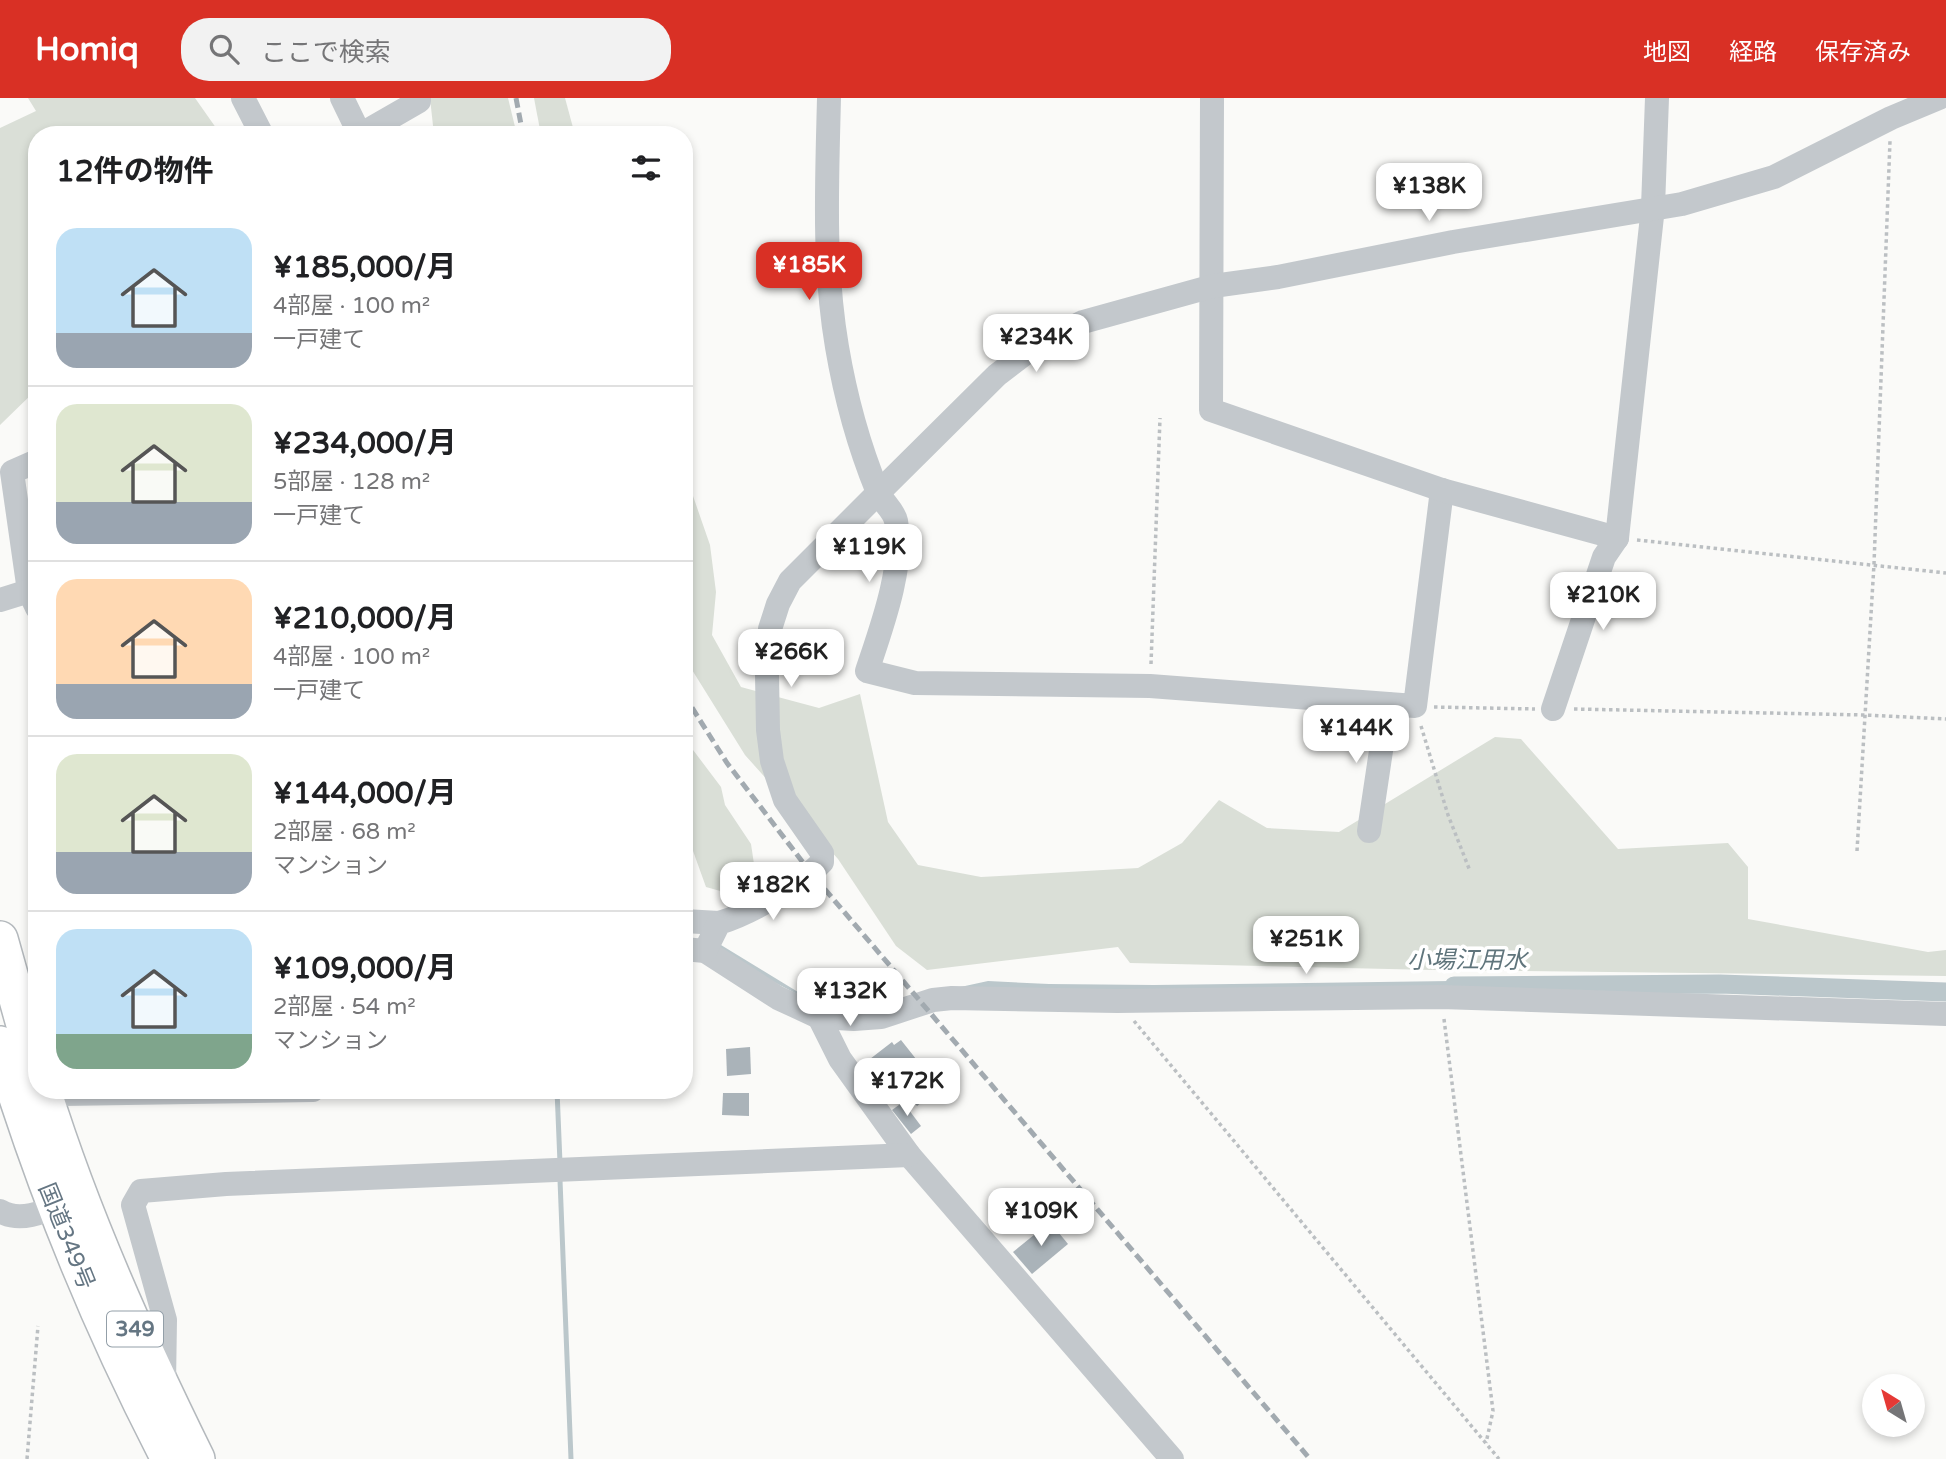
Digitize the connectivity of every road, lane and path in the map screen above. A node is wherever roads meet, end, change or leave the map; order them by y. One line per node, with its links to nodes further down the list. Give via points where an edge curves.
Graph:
1 (243, 98): 9 (street)
2 (342, 98): 10 (street)
3 (419, 98): 11 (street)
4 (829, 98): 17 (street, via 832,310 847,395)
5 (1212, 98): 13 (street)
6 (1657, 98): 12 (street)
7 (1939, 98): 8 (street)
8 (1891, 118): 12 (street, via 1774,177 1682,204); 19 (path)
9 (257, 126)
10 (356, 126)
11 (376, 126)
12 (1653, 207): 13 (street); 18 (street)
13 (1213, 286): 16 (street, via 1211,410); 17 (street, via 1083,322 1035,346 997,375)
14 (1160, 418): 24 (path)
15 (28, 465): 20 (street, via 12,472)
16 (1441, 490): 18 (street); 26 (street)
17 (878, 493): 24 (street, via 896,518 899,544 887,613 867,671 915,683); 34 (street, via 790,582 770,629 768,730 772,761 785,800 822,853 822,862 798,882)
18 (1617, 538): 19 (path); 27 (street, via 1604,557)
19 (1874, 564): 21 (path); 28 (path)
20 (28, 569)
21 (1946, 573)
22 (28, 599): 23 (street)
23 (0, 600)
24 (1150, 686): 25 (street)
25 (1388, 704): 26 (street); 30 (street)
26 (1415, 706): 27 (path); 32 (path)
27 (1553, 709): 28 (path)
28 (1865, 715): 29 (path); 31 (path)
29 (1946, 719)
30 (1370, 831)
31 (1857, 851)
32 (1470, 871)
33 (693, 922): 34 (street)
34 (719, 923): 36 (street)
35 (0, 939): 41 (highway)
36 (695, 950): 40 (street)
37 (1441, 997): 38 (street); 39 (street); 49 (path, via 1493,1411)
38 (1116, 1001): 40 (street, via 933,1000 881,1017); 49 (path)
39 (1946, 1014)
40 (819, 1017): 44 (street, via 840,1059)
41 (28, 1039)
42 (0, 1044): 45 (highway, 国道349号 / 349)
43 (54, 1099): 45 (highway, 国道349号 / 349)
44 (909, 1155): 48 (street, via 141,1191 133,1205 165,1320); 53 (street)
45 (66, 1202): 46 (street, via 23,1217); 48 (highway, 国道349号 / 349); 51 (highway, 国道349号 / 349, via 101,1321)
46 (0, 1211)
47 (38, 1326): 50 (path)
48 (164, 1391): 52 (highway, 国道349号 / 349)
49 (1486, 1443): 54 (path)
50 (27, 1459)
51 (169, 1459)
52 (197, 1459)
53 (1172, 1459)
54 (1499, 1459)

